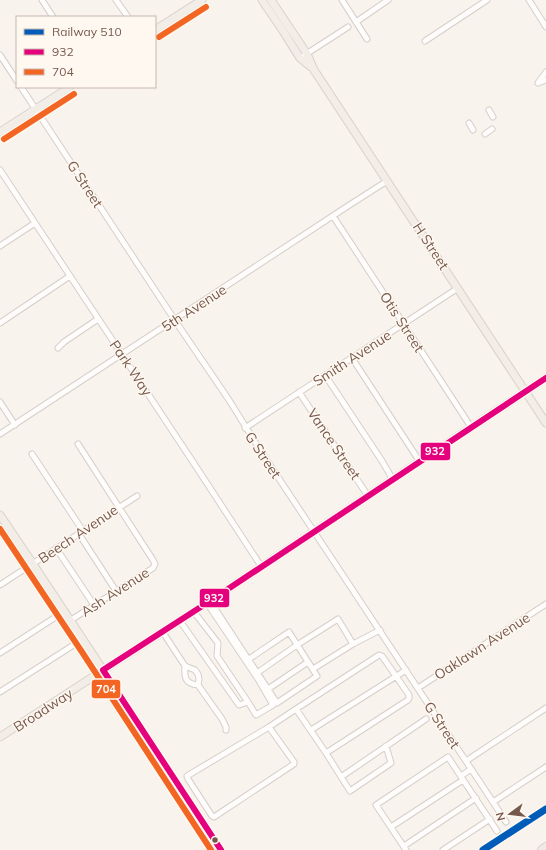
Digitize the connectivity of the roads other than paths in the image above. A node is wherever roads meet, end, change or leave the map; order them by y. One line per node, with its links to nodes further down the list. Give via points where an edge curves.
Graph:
1 (42, 0): 10 (street)
2 (116, 0): 11 (street)
3 (202, 0): 15 (main road)
4 (262, 0): 19 (main road, H Street)
5 (271, 0): 19 (main road, H Street)
6 (342, 0): 12 (street)
7 (388, 0): 12 (street)
8 (487, 0): 17 (street)
9 (529, 0): 14 (street)
10 (52, 16)
11 (127, 16)
12 (356, 22): 16 (street)
13 (348, 27): 19 (street)
14 (546, 27)
15 (156, 29)
16 (367, 39)
17 (425, 40)
18 (0, 55): 21 (street)
19 (303, 56): 34 (main road, H Street)
20 (546, 72): 22 (street, via 538,83)
21 (16, 79)
22 (546, 80)
23 (22, 88): 25 (street, G Street)
24 (68, 88): 25 (main road)
25 (36, 109): 31 (main road); 41 (street, G Street)
26 (489, 110): 27 (street)
27 (493, 117)
28 (469, 124): 30 (street)
29 (492, 129): 32 (street)
30 (473, 130)
31 (0, 132)
32 (485, 134)
33 (0, 170): 36 (street, Park Way)
34 (387, 181): 35 (street, 5th Avenue); 39 (main road, H Street)
35 (333, 216): 41 (street, 5th Avenue); 43 (street, Otis Street)
36 (35, 223): 37 (street); 38 (street, Park Way)
37 (0, 246)
38 (70, 276): 40 (street, Park Way); 42 (street)
39 (458, 288): 43 (street, Smith Avenue); 50 (main road, H Street)
40 (98, 319): 44 (street); 45 (street, Park Way)
41 (175, 320): 45 (street, 5th Avenue); 55 (street, G Street)
42 (0, 323)
43 (403, 323): 46 (street, Smith Avenue); 54 (street, Otis Street)
44 (58, 348)
45 (122, 354): 53 (street, 5th Avenue); 69 (street, Park Way)
46 (352, 358): 47 (street, Smith Avenue); 59 (street)
47 (325, 375): 49 (street, Smith Avenue); 60 (street)
48 (546, 378): 50 (main road, Broadway)
49 (299, 392): 55 (street, Smith Avenue); 62 (street, Vance Street)
50 (526, 392): 52 (main road, H Street); 54 (main road, Broadway)
51 (0, 402): 53 (street)
52 (546, 423)
53 (15, 425): 56 (street, 5th Avenue)
54 (471, 427): 59 (main road, Broadway)
55 (245, 428): 66 (street, G Street)
56 (0, 434)
57 (78, 444): 63 (street)
58 (32, 454): 65 (street)
59 (420, 462): 60 (main road, Broadway)
60 (393, 480): 62 (main road, Broadway)
61 (137, 496): 63 (street, Beech Avenue)
62 (368, 496): 66 (main road, Broadway)
63 (118, 507): 65 (street, Beech Avenue); 71 (street, Ash Avenue, via 155,564 153,568)
64 (0, 515): 68 (main road)
65 (81, 532): 67 (street, Beech Avenue); 71 (street)
66 (314, 532): 69 (main road, Broadway); 79 (street, G Street)
67 (56, 548): 68 (street, Beech Avenue); 74 (street)
68 (33, 564): 70 (street, Beech Avenue); 75 (main road)
69 (262, 566): 72 (main road, Broadway)
70 (0, 585)
71 (116, 591): 74 (street, Ash Avenue)
72 (208, 602): 76 (main road, Broadway); 85 (street); 97 (street, via 274,704 256,715)
73 (546, 604): 94 (street, Oaklawn Avenue)
74 (94, 605): 77 (street, Ash Avenue)
75 (65, 611): 77 (main road); 84 (street, Ash Avenue)
76 (194, 612): 78 (main road, Broadway); 97 (street, via 218,643 217,656)
77 (71, 620): 81 (main road)
78 (180, 621): 80 (main road, Broadway); 97 (street, via 239,705)
79 (380, 630): 82 (street); 90 (street, G Street)
80 (162, 631): 87 (street); 89 (main road, Broadway)
81 (83, 639): 89 (main road); 96 (street)
82 (353, 644): 83 (street, via 338,619); 88 (street)
83 (297, 645): 85 (street, via 289,632); 86 (street); 91 (street)
84 (0, 653)
85 (249, 659): 91 (street)
86 (308, 662): 88 (street); 95 (street)
87 (185, 666): 93 (street, via 198,674); 93 (street, via 184,675 188,683)
88 (312, 669): 95 (street, via 318,676 277,703)
89 (103, 670): 104 (main road, Broadway); 120 (street)
90 (406, 670): 92 (street); 94 (street, G Street)
91 (258, 673): 95 (street)
92 (396, 677): 99 (street, via 380,656); 103 (street); 106 (street, via 409,695 408,700)
93 (198, 686): 102 (street, via 222,719)
94 (418, 688): 107 (street, G Street)
95 (268, 689)
96 (0, 692)
97 (248, 702)
98 (546, 708): 107 (street)
99 (296, 709): 101 (street); 103 (street)
100 (426, 719): 105 (street)
101 (269, 728): 101 (street, via 187,776 212,816 294,764)
102 (226, 730)
103 (311, 730): 106 (street)
104 (0, 737)
105 (386, 746): 110 (street); 110 (street, via 392,763 350,791)
106 (326, 753): 110 (street)
107 (466, 761): 109 (street, G Street)
108 (546, 767): 113 (street)
109 (471, 769): 111 (street); 113 (street, G Street)
110 (341, 777)
111 (462, 778): 112 (street); 116 (street); 116 (street, via 448,757 376,805)
112 (476, 798): 114 (street); 118 (street)
113 (493, 802): 115 (street, G Street)
114 (490, 819): 117 (street); 121 (street)
115 (506, 822)
116 (391, 827): 118 (street)
117 (497, 831)
118 (405, 848)
119 (546, 848): 122 (highway)
120 (221, 850)
121 (443, 850)
122 (542, 850)

